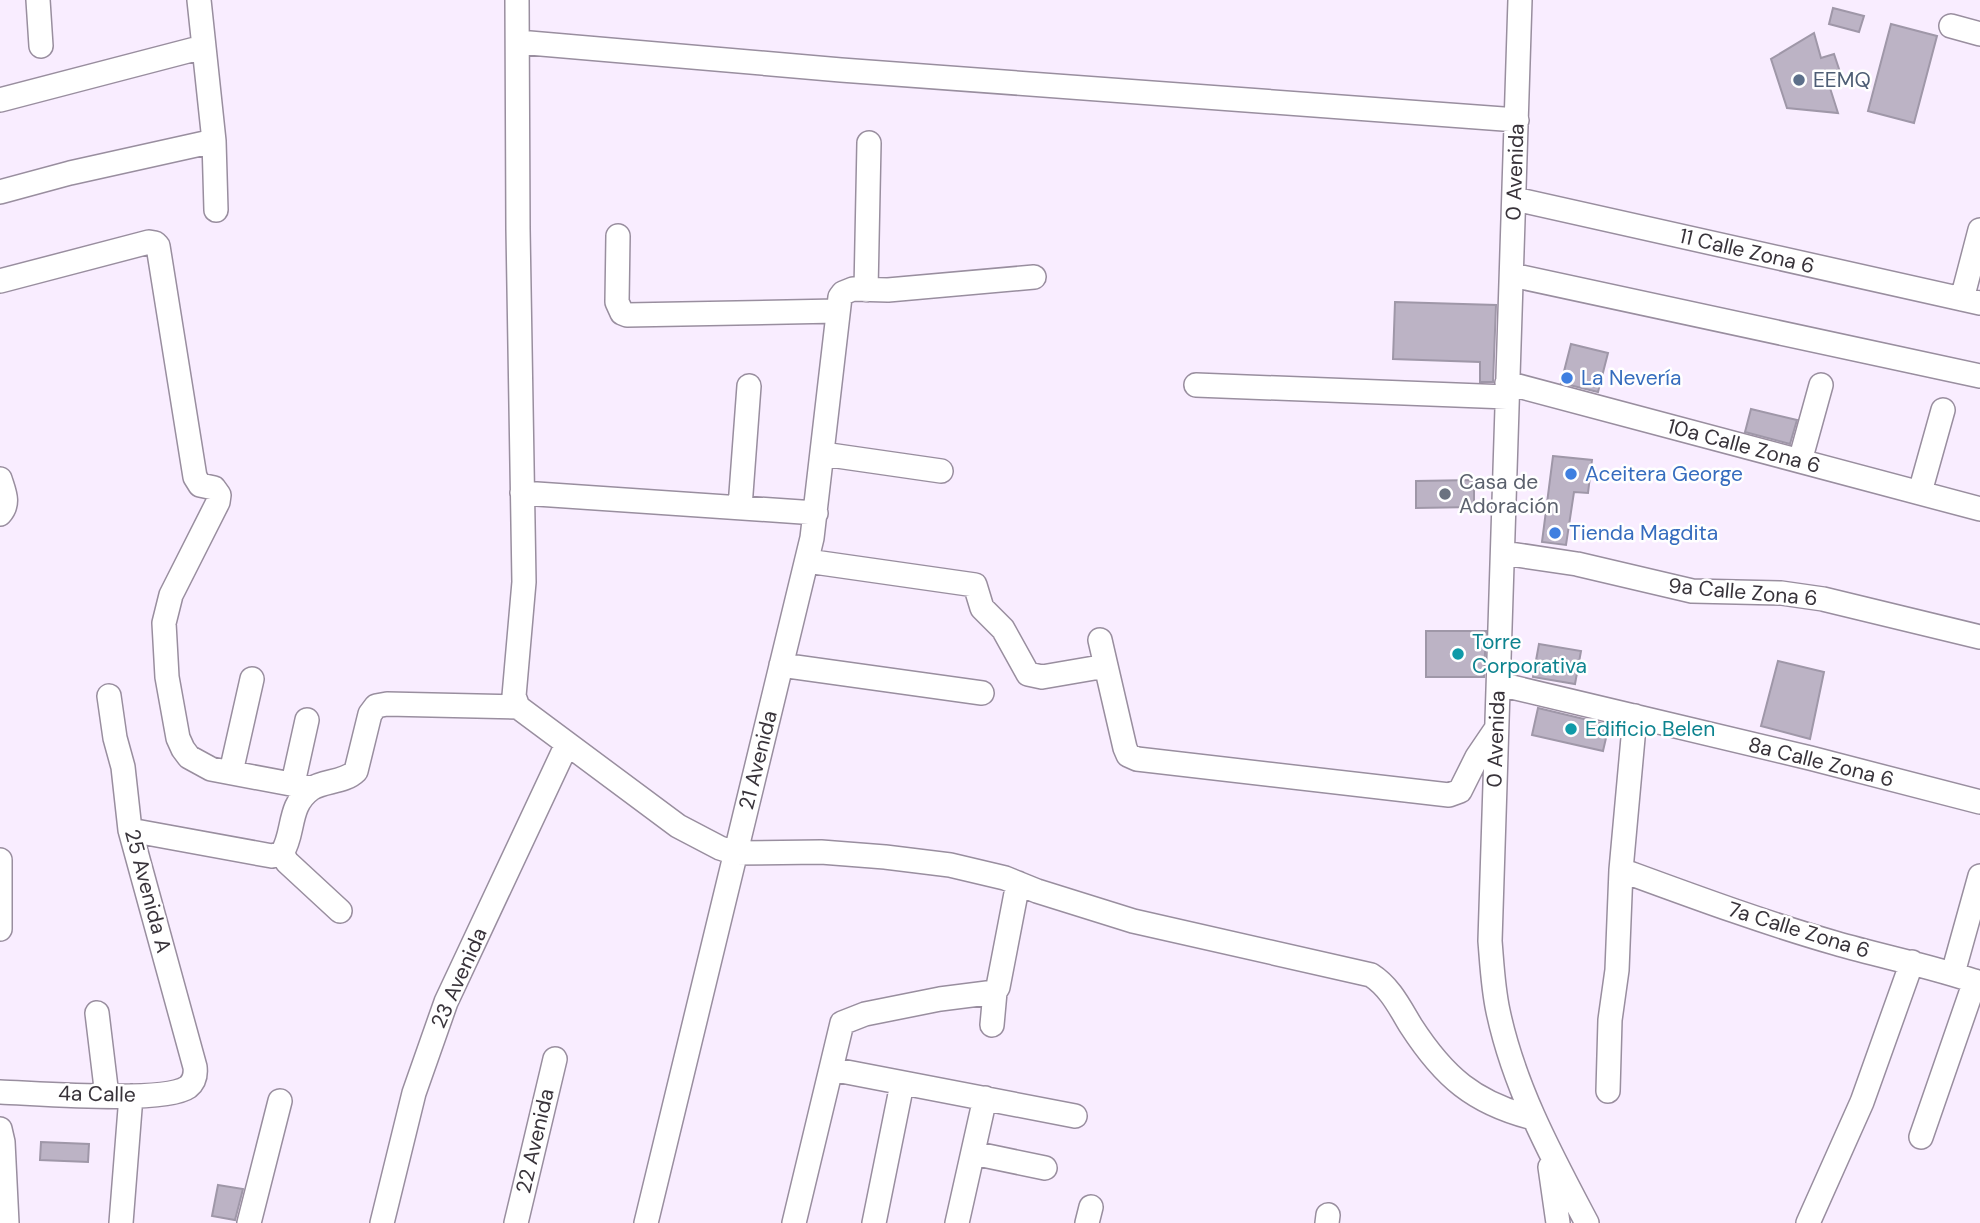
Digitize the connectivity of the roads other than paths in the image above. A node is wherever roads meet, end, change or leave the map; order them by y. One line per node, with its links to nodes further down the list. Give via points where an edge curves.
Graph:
1 (38, 0): 8 (street)
2 (200, 0): 9 (street)
3 (517, 0): 7 (street)
4 (1520, 0): 11 (street, 0 Avenida)
5 (1951, 26): 6 (street)
6 (1980, 34)
7 (518, 42): 11 (street); 36 (street)
8 (41, 46)
9 (203, 47): 10 (street); 12 (street)
10 (0, 100)
11 (1517, 120): 15 (street, 0 Avenida)
12 (214, 141): 14 (street); 16 (street)
13 (869, 143): 22 (street)
14 (0, 192)
15 (1515, 199): 19 (street, 0 Avenida); 23 (street, 11 Calle Zona 6)
16 (216, 210)
17 (1980, 230): 23 (street)
18 (618, 236): 24 (street, via 617,302 627,315)
19 (1512, 275): 25 (street); 29 (street, 0 Avenida)
20 (1034, 277): 22 (street)
21 (0, 281): 56 (street, via 149,242 160,249 195,477 219,495 166,611 167,677 183,749 199,764)
22 (866, 290): 24 (street, via 853,289)
23 (1971, 301)
24 (840, 302): 31 (street, 21 Avenida)
25 (1980, 376)
26 (1196, 385): 29 (street, 10a Calle Zona 6)
27 (1821, 385): 32 (street)
28 (748, 386): 37 (street)
29 (1507, 390): 32 (street, 10a Calle Zona 6); 41 (street, 0 Avenida)
30 (1943, 410): 35 (street)
31 (823, 454): 33 (street); 39 (street, 21 Avenida)
32 (1800, 461): 35 (street, 10a Calle Zona 6)
33 (941, 471)
34 (0, 479): 40 (street, via 6,500)
35 (1920, 492): 38 (street, 10a Calle Zona 6)
36 (523, 493): 37 (street); 51 (street, via 524,582 514,696)
37 (740, 507): 39 (street)
38 (1980, 509)
39 (816, 513): 42 (street, 21 Avenida)
40 (0, 514)
41 (1504, 554): 43 (street, 9a Calle Zona 6, via 1577,564 1692,591 1823,599); 48 (street, 0 Avenida)
42 (807, 561): 45 (street, 21 Avenida); 46 (street, via 975,585 982,608 1009,638 1027,674 1042,677)
43 (1980, 637)
44 (1100, 640): 46 (street)
45 (781, 664): 49 (street); 61 (street, 21 Avenida)
46 (1106, 666): 54 (street, via 1125,748 1137,759 1449,795 1460,791)
47 (251, 679): 56 (street)
48 (1499, 684): 52 (street, 8a Calle Zona 6); 54 (street, 0 Avenida)
49 (982, 693)
50 (108, 695): 59 (street, 25 Avenida A)
51 (518, 707): 55 (street); 57 (street, via 381,704 370,714 356,771 349,777)
52 (1635, 716): 58 (street, 8a Calle Zona 6); 63 (street)
53 (307, 720): 57 (street)
54 (1496, 729): 85 (street, 0 Avenida, via 1490,942 1493,985 1508,1052)
55 (567, 744): 61 (street, via 678,826); 93 (street, 23 Avenida, via 446,1002 414,1093)
56 (231, 772): 57 (street)
57 (302, 786): 60 (street)
58 (1980, 802)
59 (130, 830): 60 (street, via 272,856); 76 (street, 25 Avenida A, via 195,1067)
60 (282, 853): 66 (street)
61 (735, 853): 65 (street, via 885,857 950,865); 95 (street, 21 Avenida)
62 (0, 860): 68 (street)
63 (1621, 870): 69 (street, 7a Calle Zona 6, via 1726,909); 78 (street)
64 (1980, 876): 67 (street)
65 (1018, 883): 71 (street); 85 (street, via 1133,921 1371,975 1466,1091)
66 (340, 911)
67 (1975, 917): 70 (street)
68 (0, 929)
69 (1912, 962): 70 (street, 7a Calle Zona 6); 101 (street, via 1862,1101)
70 (1969, 979): 87 (street)
71 (995, 992): 73 (street); 75 (street, via 846,1020 839,1029)
72 (97, 1013): 80 (street)
73 (992, 1025)
74 (555, 1059): 94 (street, 22 Avenida)
75 (831, 1069): 77 (street); 96 (street)
76 (191, 1084): 81 (street, 4a Calle, via 173,1093)
77 (902, 1084): 82 (street); 97 (street)
78 (1608, 1091)
79 (0, 1092): 80 (street, 4a Calle)
80 (107, 1096): 81 (street, 4a Calle)
81 (131, 1096): 91 (street)
82 (985, 1098): 84 (street); 88 (street)
83 (280, 1101): 92 (street)
84 (1075, 1116)
85 (1536, 1126): 99 (street, 0 Avenida, via 1550,1164); 100 (street, 0 Avenida)
86 (1, 1137): 90 (street)
87 (1921, 1137)
88 (973, 1153): 89 (street); 98 (street)
89 (1045, 1168)
90 (7, 1223)
91 (121, 1223)
92 (249, 1223)
93 (383, 1223)
94 (516, 1223)
95 (646, 1223)
96 (794, 1223)
97 (874, 1223)
98 (957, 1223)
99 (1558, 1223)
100 (1587, 1223)
101 (1808, 1223)

